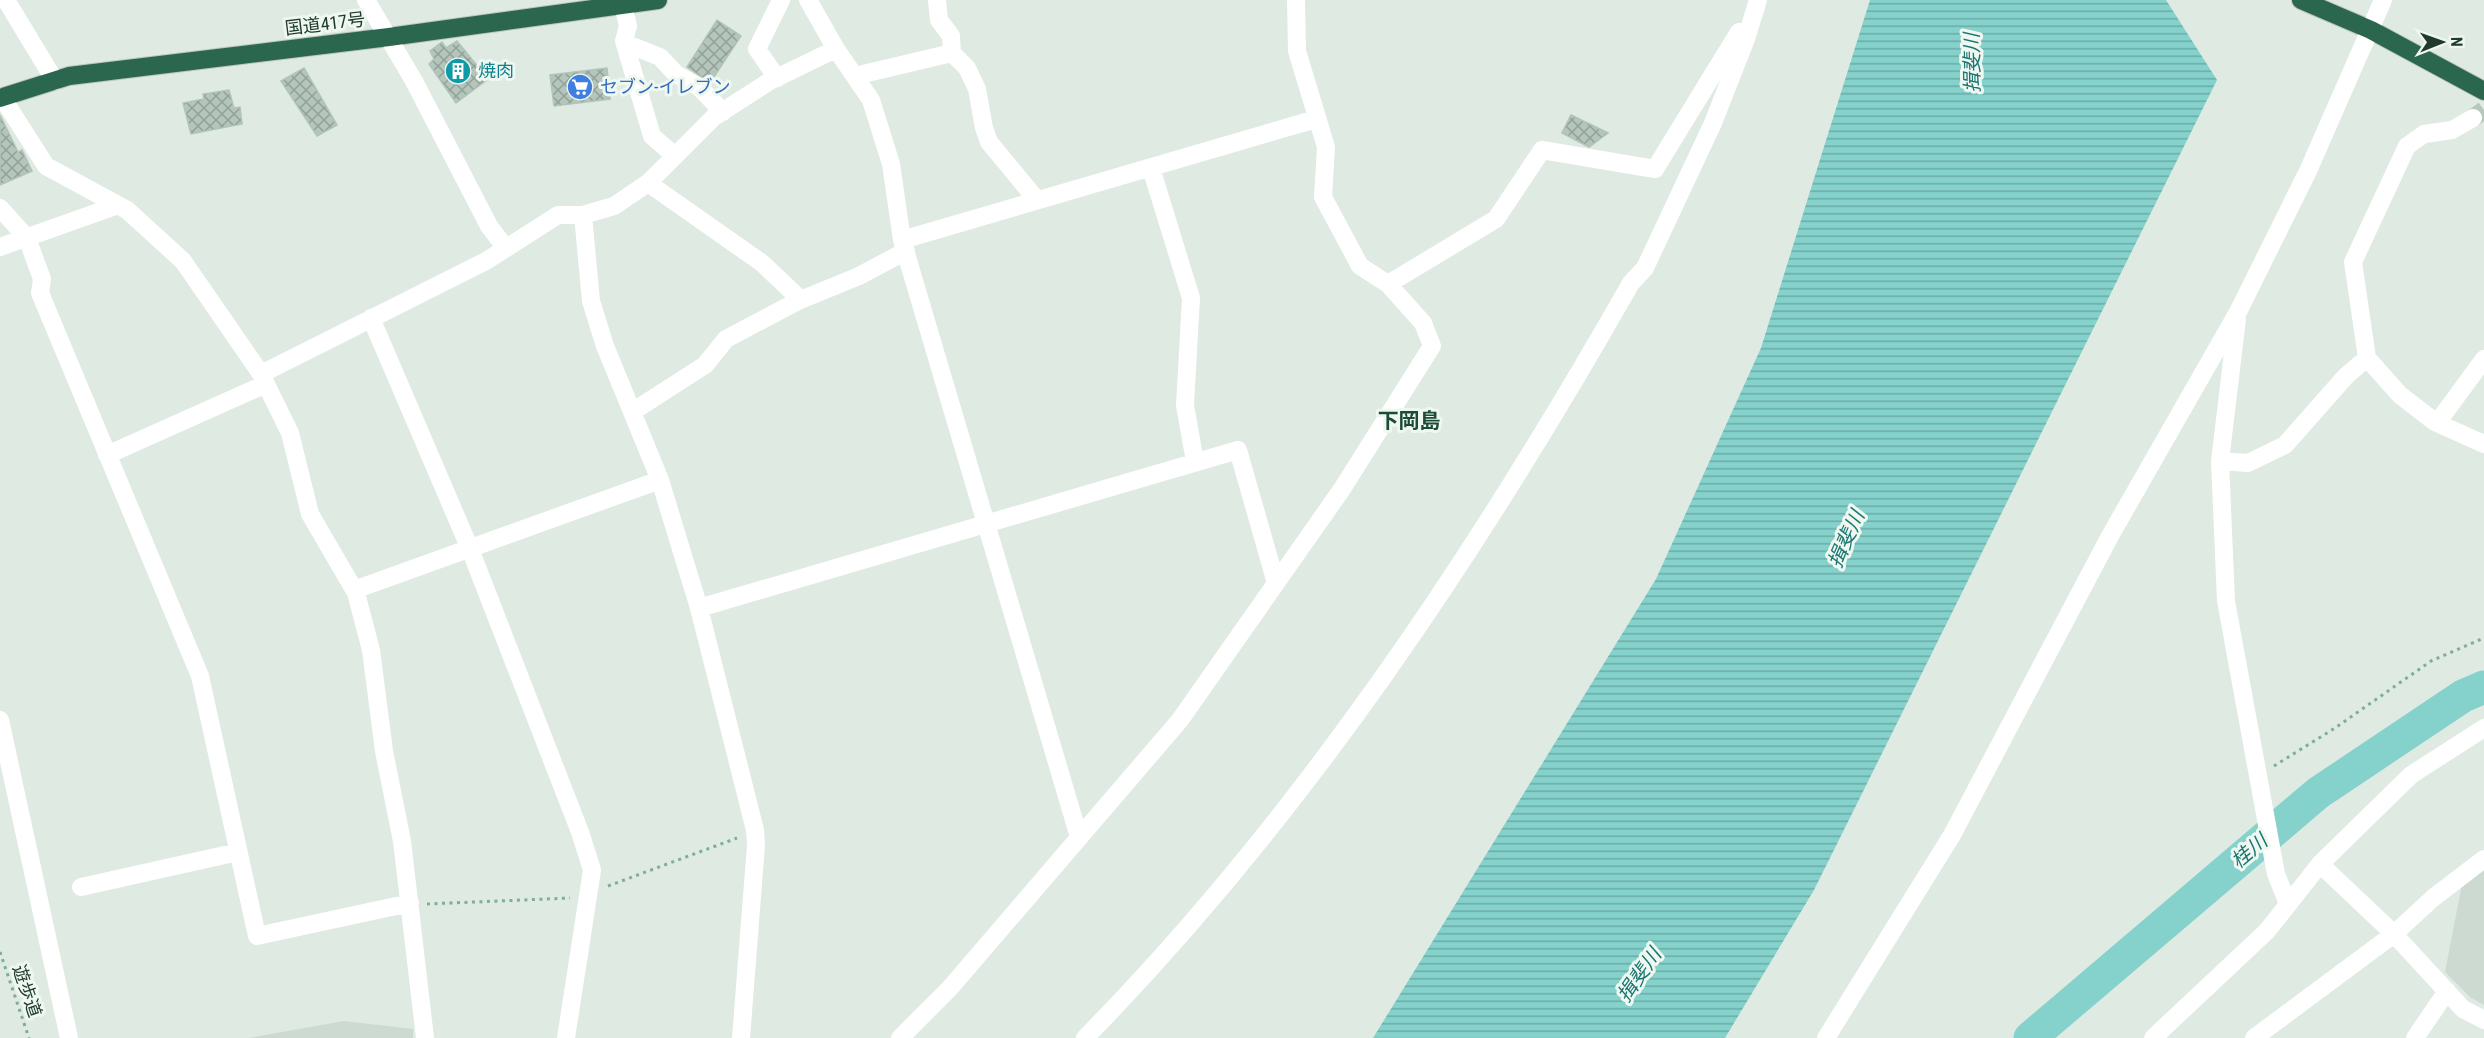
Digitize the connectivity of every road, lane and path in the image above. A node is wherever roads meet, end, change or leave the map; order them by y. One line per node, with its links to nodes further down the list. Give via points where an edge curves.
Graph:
1 (6, 0): 19 (street)
2 (366, 0): 13 (street)
3 (658, 0): 11 (highway, 国道417号)
4 (781, 0): 17 (street, via 758,49)
5 (808, 0): 15 (street)
6 (937, 0): 16 (street, via 939,20 951,36)
7 (1296, 0): 24 (street, via 1297,51)
8 (2301, 0): 12 (highway)
9 (2383, 0): 12 (street)
10 (1757, 2): 36 (street, via 1655,169 1542,150 1496,219); 78 (street, via 1713,123 1645,268 1631,283 1526,464 1386,673 1315,769 1180,935)
11 (618, 4): 13 (highway, 国道417号); 14 (street, via 628,26)
12 (2371, 30): 20 (highway); 38 (street, via 2308,171)
13 (389, 38): 19 (highway, 国道417号, via 69,76); 35 (street, via 489,226)
14 (624, 43): 22 (street, via 660,57 676,74 699,87); 25 (street, via 652,136)
15 (836, 49): 17 (street); 18 (street)
16 (952, 53): 18 (street); 28 (street, via 967,68 977,89 989,142)
17 (777, 78): 22 (street)
18 (856, 78): 33 (street, via 871,100 891,164)
19 (55, 81): 21 (highway, 国道417号)
20 (2484, 91)
21 (1, 98): 29 (street, via 46,166)
22 (723, 112): 25 (street)
23 (2473, 118): 40 (street, via 2452,130 2424,134 2407,146 2353,262)
24 (1316, 119): 26 (street); 36 (street, via 1326,147 1323,197 1360,266)
25 (675, 156): 27 (street)
26 (1151, 168): 28 (street); 48 (street, via 1191,298 1185,405)
27 (648, 183): 31 (street, via 614,206); 37 (street, via 762,262)
28 (1036, 200): 33 (street)
29 (118, 205): 32 (street); 42 (street, via 183,261)
30 (0, 208): 32 (street)
31 (583, 215): 35 (street, via 558,215); 43 (street, via 591,301)
32 (27, 238): 34 (street); 46 (street, via 42,279 40,293)
33 (904, 245): 37 (street, via 859,276); 50 (street)
34 (0, 247)
35 (505, 247): 39 (street, via 486,261)
36 (1388, 284): 52 (street, via 1423,323 1432,346 1342,489)
37 (801, 300): 43 (street, via 726,339 705,365)
38 (2238, 312): 47 (street); 79 (street, via 2110,536 1952,835)
39 (371, 318): 42 (street); 51 (street)
40 (2367, 358): 44 (street, via 2400,395); 47 (street, via 2285,445 2248,463)
41 (2484, 359): 44 (street)
42 (263, 379): 46 (street); 53 (street, via 290,433 310,514)
43 (632, 412): 49 (street)
44 (2437, 423): 45 (street)
45 (2484, 444)
46 (107, 455): 61 (street, via 200,676)
47 (2220, 461): 58 (street, via 2226,601)
48 (1195, 462): 50 (street); 52 (street, via 1238,450)
49 (660, 480): 51 (street); 54 (street)
50 (986, 523): 54 (street); 60 (street)
51 (470, 549): 53 (street); 65 (street, via 580,832 592,870)
52 (1276, 583): 60 (street, via 1180,720)
53 (354, 591): 66 (street, via 371,651)
54 (699, 608): 59 (street)
55 (2484, 638): 58 (path, via 2431,661 2336,728)
56 (0, 720): 73 (street)
57 (2484, 728): 63 (street, via 2411,776)
58 (2258, 776): 67 (street, via 2276,874)
59 (755, 830): 65 (path); 76 (street)
60 (1078, 837): 77 (street, via 950,988)
61 (238, 852): 64 (street); 66 (street, via 258,936)
62 (2484, 859): 68 (street)
63 (2320, 864): 67 (street); 68 (street)
64 (81, 887)
65 (588, 894): 66 (path, via 569,899); 75 (street)
66 (410, 903): 74 (street)
67 (2288, 903): 80 (street, via 2267,931)
68 (2394, 934): 70 (street); 81 (street)
69 (0, 952): 72 (path, 遊歩道)
70 (2447, 991): 71 (street, via 2463,1009); 82 (street)
71 (2484, 1020)
72 (29, 1038)
73 (69, 1038)
74 (425, 1038)
75 (566, 1038)
76 (741, 1038)
77 (900, 1038)
78 (1085, 1038)
79 (1826, 1038)
80 (2153, 1038)
81 (2254, 1038)
82 (2415, 1038)

